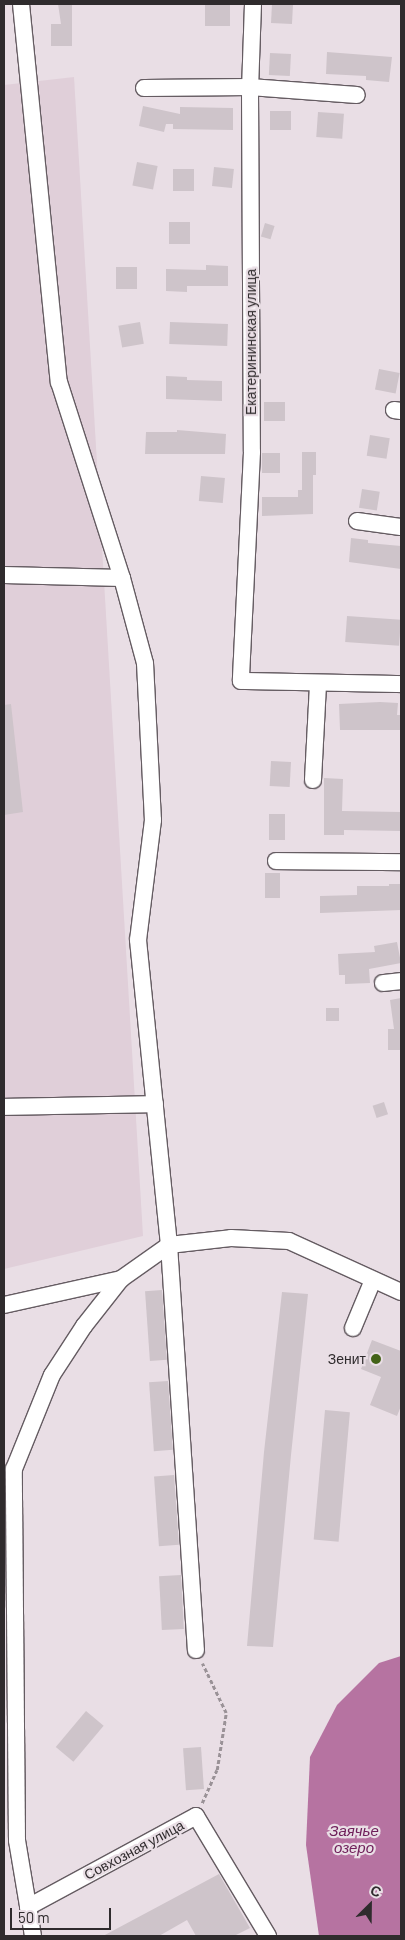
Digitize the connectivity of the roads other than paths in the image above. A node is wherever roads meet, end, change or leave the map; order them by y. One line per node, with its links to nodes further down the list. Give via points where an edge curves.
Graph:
1 (21, 4): 9 (street, via 60,382)
2 (253, 4): 3 (street, Екатерининская улица)
3 (250, 87): 4 (street); 5 (street); 10 (street, Екатерининская улица, via 252,452 241,681)
4 (144, 88)
5 (357, 95)
6 (357, 521): 7 (street)
7 (401, 527)
8 (4, 575): 9 (street)
9 (122, 578): 17 (street, via 145,663 153,820 138,940)
10 (318, 683): 11 (street); 12 (street)
11 (401, 684)
12 (313, 780)
13 (276, 861): 14 (street)
14 (401, 862)
15 (401, 981): 16 (street)
16 (383, 983)
17 (155, 1104): 18 (street); 19 (street)
18 (4, 1107)
19 (169, 1245): 20 (street); 21 (street, via 231,1238 289,1241); 28 (street)
20 (121, 1279): 23 (street); 25 (street, via 52,1374 14,1469)
21 (373, 1280): 22 (street); 24 (street)
22 (401, 1292)
23 (4, 1305)
24 (353, 1328)
25 (9, 1474): 26 (street)
26 (9, 1569): 27 (street)
27 (9, 1631): 29 (street)
28 (196, 1650)
29 (10, 1758): 30 (street)
30 (10, 1843): 31 (street)
31 (28, 1906): 32 (street); 33 (street, Совхозная улица, via 196,1816)
32 (33, 1936)
33 (268, 1936)

